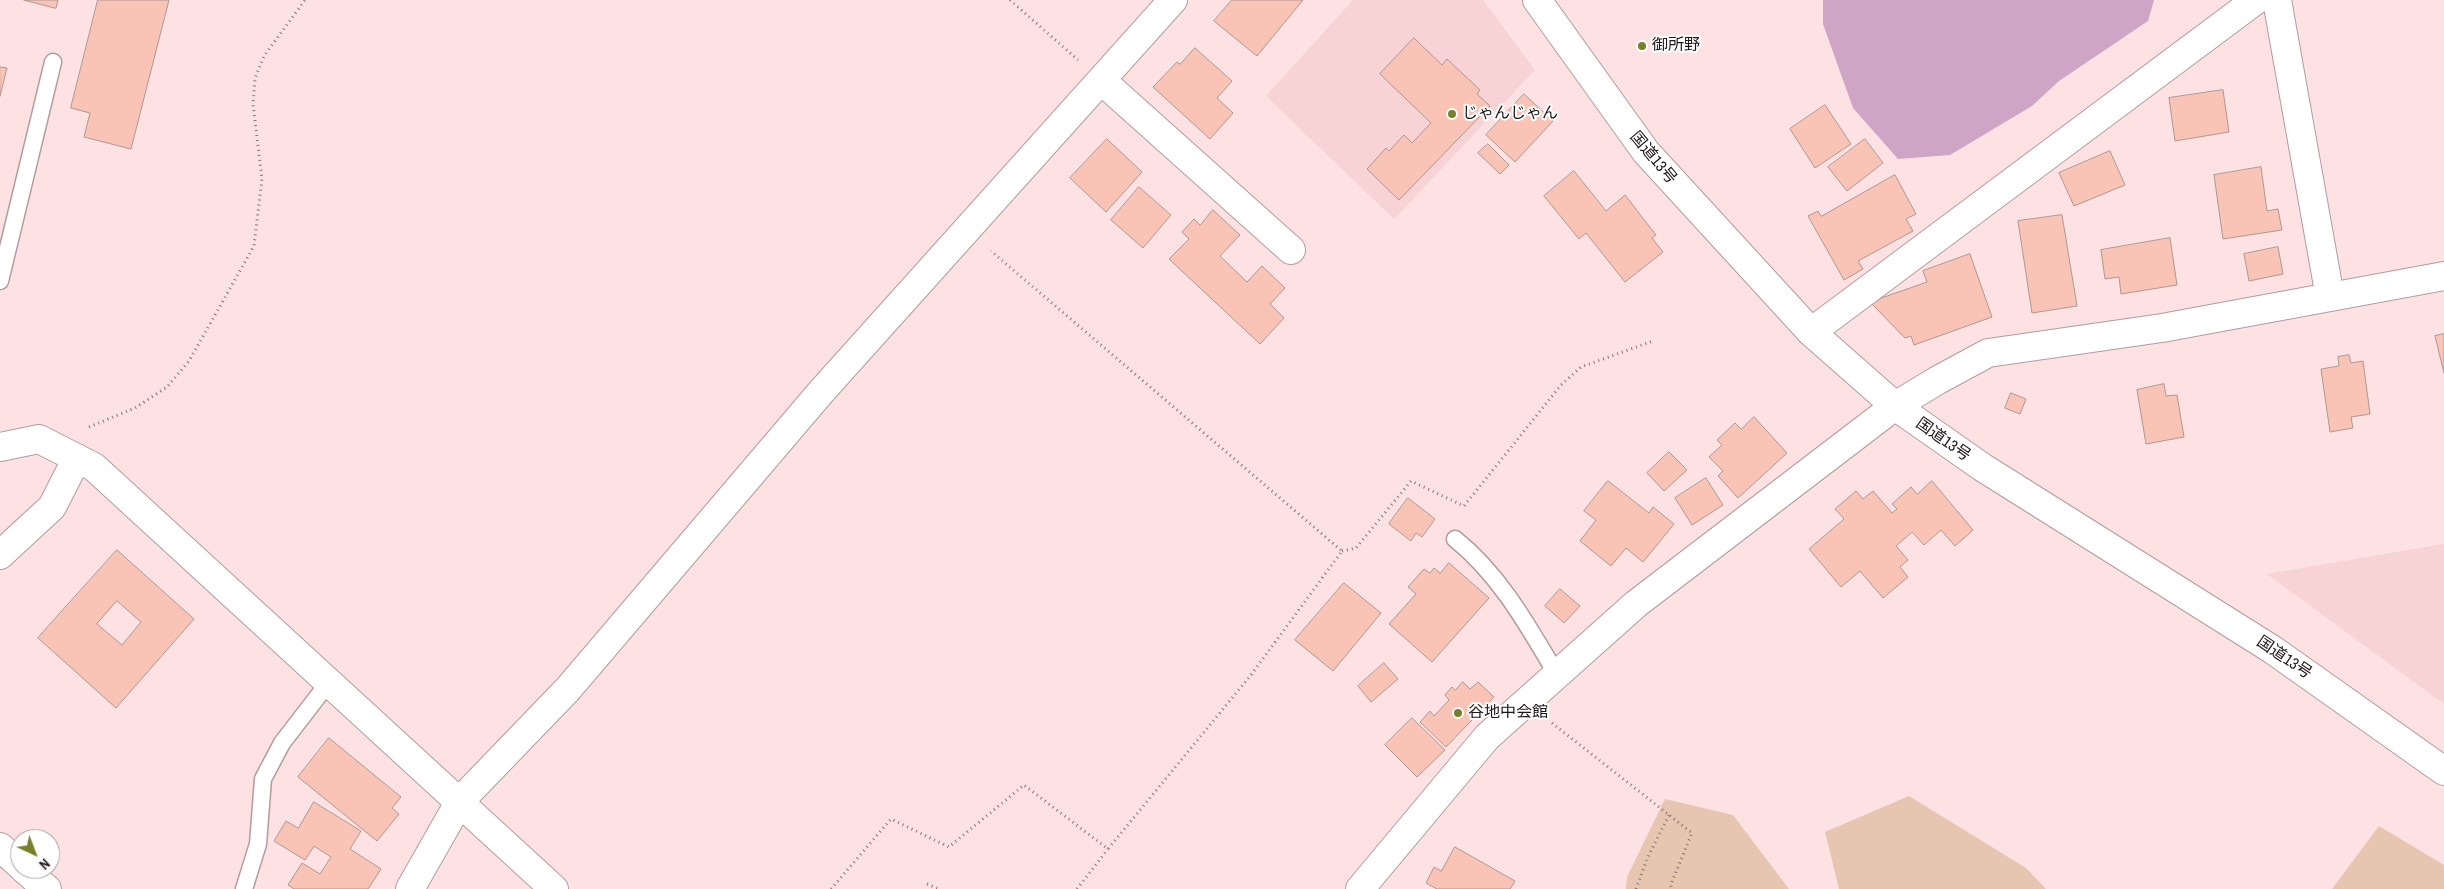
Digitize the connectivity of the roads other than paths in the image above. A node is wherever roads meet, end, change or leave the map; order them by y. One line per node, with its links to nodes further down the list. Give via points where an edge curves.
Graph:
1 (1172, 0): 6 (main road)
2 (1537, 0): 11 (main road, 国道13号, via 1646,152)
3 (2256, 0): 11 (main road)
4 (2277, 0): 10 (main road)
5 (53, 62): 9 (lane)
6 (1101, 80): 7 (main road); 20 (main road, via 821,392 568,689)
7 (1291, 250)
8 (2444, 276): 10 (main road)
9 (0, 281)
10 (2330, 297): 12 (main road, via 2162,328 1988,353)
11 (1812, 332): 12 (main road, 国道13号)
12 (1896, 406): 17 (main road, via 1636,604); 19 (main road, 国道13号, via 1982,467 2273,650)
13 (0, 447): 14 (main road, via 39,438)
14 (76, 458): 16 (main road, via 52,507); 18 (main road, via 94,467)
15 (1455, 539): 17 (lane, via 1500,585)
16 (0, 555)
17 (1556, 675): 24 (main road, via 1487,737)
18 (329, 682): 20 (main road); 26 (lane, via 282,743 263,778 258,844)
19 (2444, 772)
20 (460, 801): 27 (main road); 28 (main road)
21 (0, 847): 22 (main road)
22 (10, 856)
23 (36, 879): 25 (main road)
24 (1365, 886)
25 (47, 889)
26 (244, 889)
27 (410, 889)
28 (554, 889)

